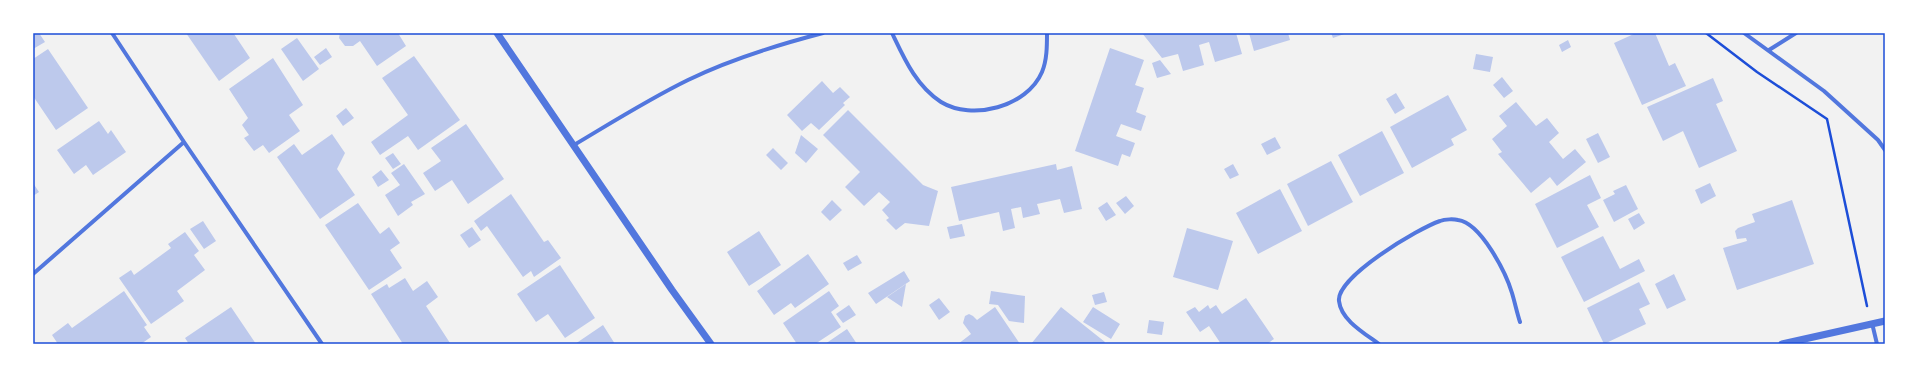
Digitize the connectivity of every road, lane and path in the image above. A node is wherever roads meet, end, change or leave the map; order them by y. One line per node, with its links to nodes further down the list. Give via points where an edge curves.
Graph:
1 (112, 33): 10 (street)
2 (497, 33): 11 (street)
3 (823, 33): 11 (street, via 752,54 688,80 640,105)
4 (892, 33): 5 (street, via 920,84 940,102 957,109 975,111 1012,101 1031,87 1042,72 1047,53)
5 (1047, 33)
6 (1706, 33): 16 (path, via 1757,72 1827,119)
7 (1744, 33): 9 (street)
8 (1796, 33): 9 (street)
9 (1769, 50): 12 (street, via 1824,91 1874,136)
10 (184, 142): 13 (street); 17 (street)
11 (574, 145): 18 (street)
12 (1885, 150)
13 (33, 274)
14 (1885, 321): 16 (street)
15 (1520, 322): 19 (street, via 1512,292 1485,239 1474,228 1459,220 1441,220 1398,243 1363,266 1341,290 1339,300 1342,313)
16 (1872, 323): 20 (street); 21 (street)
17 (322, 344)
18 (711, 344)
19 (1379, 344)
20 (1782, 344)
21 (1877, 344)

